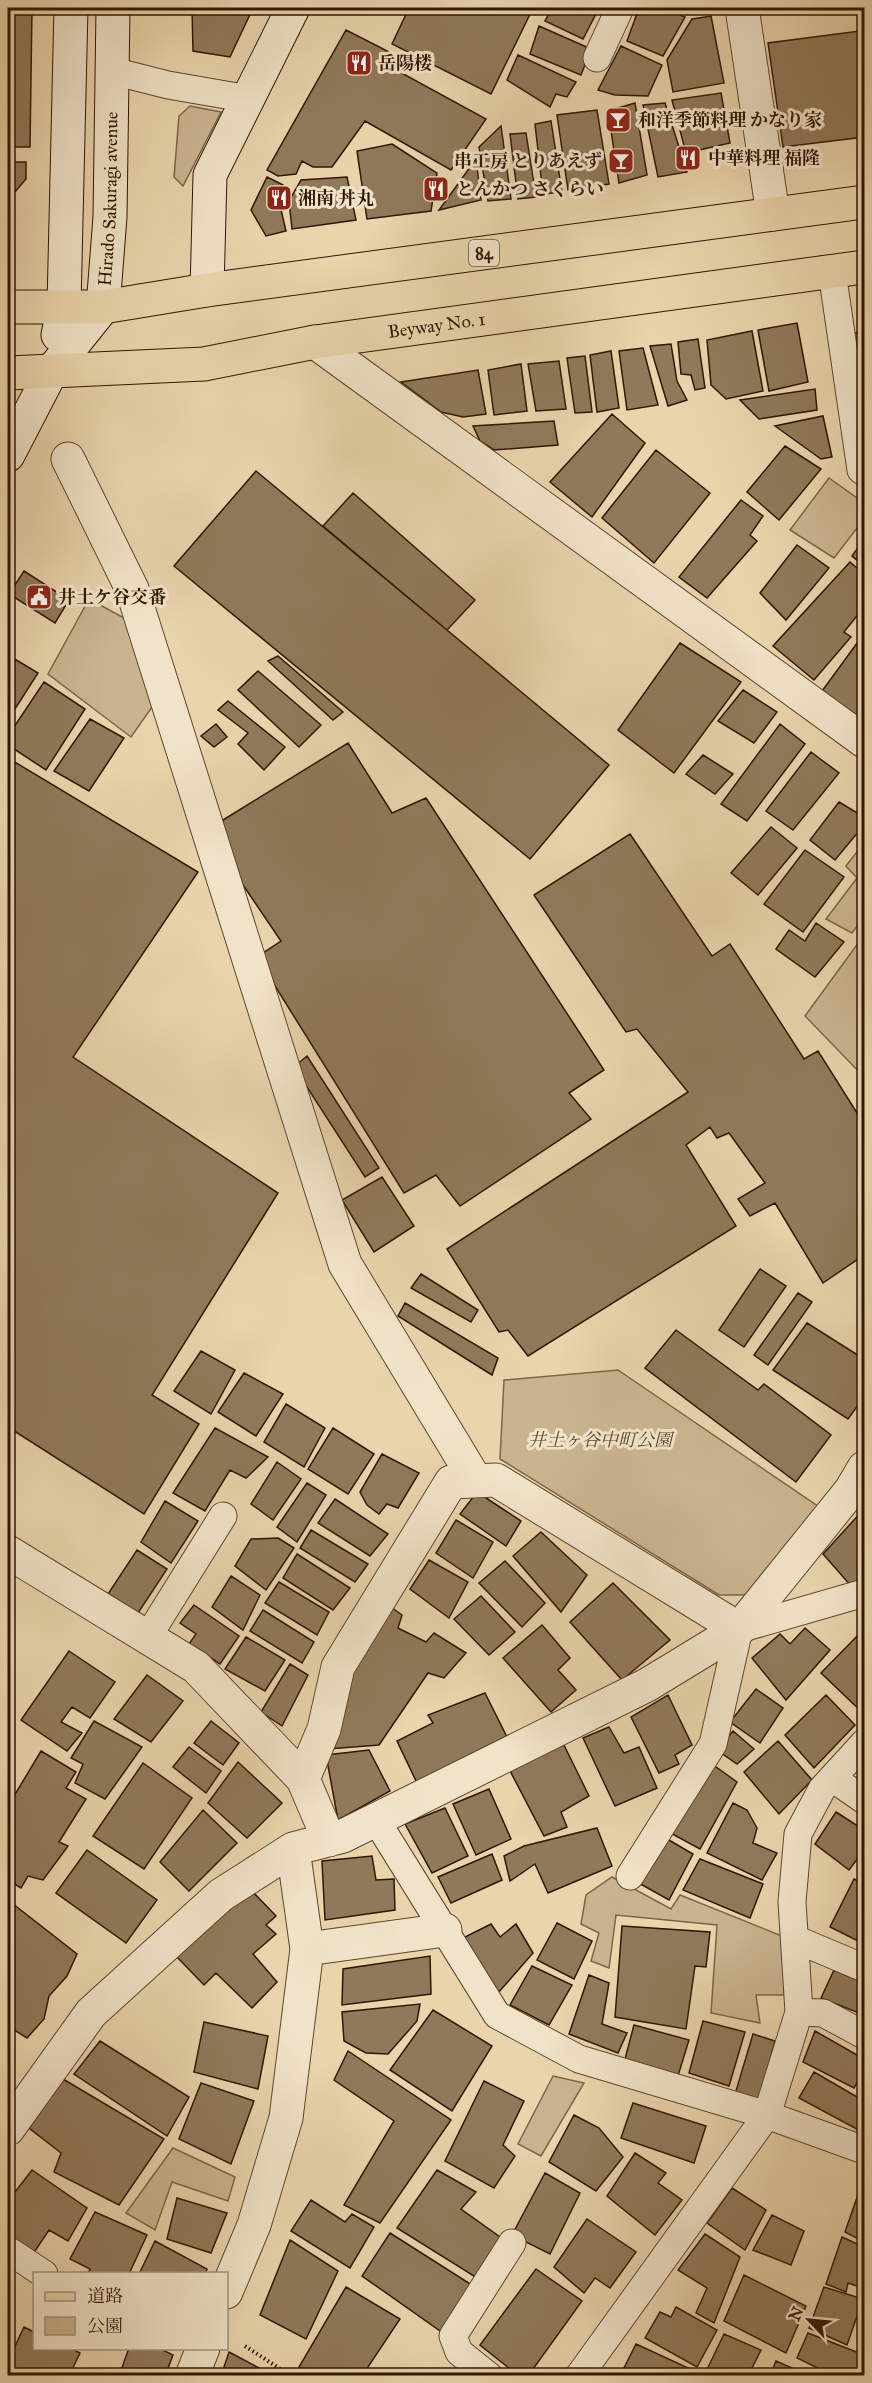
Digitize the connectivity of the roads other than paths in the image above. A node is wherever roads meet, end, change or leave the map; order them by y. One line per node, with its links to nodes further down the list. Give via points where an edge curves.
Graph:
1 (71, 8): 14 (street)
2 (113, 8): 7 (street, Hirado Sakuragi avenue)
3 (293, 8): 8 (street)
4 (620, 8): 6 (lane)
5 (742, 8): 10 (street)
6 (597, 58)
7 (113, 71): 8 (lane); 16 (street, Hirado Sakuragi avenue, via 110,217)
8 (249, 99): 13 (street, via 210,175)
9 (864, 202): 10 (main road, 84)
10 (773, 214): 13 (main road, 84)
11 (864, 267): 12 (main road, Beyway No. 1)
12 (832, 272): 17 (main road, Beyway No. 1); 22 (lane)
13 (207, 290): 16 (main road, 84)
14 (64, 305): 15 (main road, 84); 16 (main road, 84); 18 (street)
15 (8, 307)
16 (103, 307): 18 (street, Hirado Sakuragi avenue)
17 (315, 342): 18 (main road, Beyway No. 1, via 204,364); 23 (street)
18 (51, 372): 19 (main road, Beyway No. 1); 20 (street)
19 (8, 373)
20 (8, 455)
21 (68, 459): 25 (street, via 132,589 345,1264)
22 (864, 472)
23 (864, 741)
24 (864, 1468): 29 (street, via 851,1490)
25 (476, 1481): 29 (street, via 496,1480); 33 (street, via 451,1482 338,1667 324,1729)
26 (224, 1516): 30 (lane)
27 (8, 1552): 30 (street)
28 (864, 1593): 29 (lane)
29 (739, 1629): 35 (street, via 646,1685); 38 (lane, via 713,1744)
30 (147, 1638): 33 (street, via 196,1667)
31 (864, 1743): 32 (lane)
32 (831, 1778): 34 (lane); 40 (lane, via 798,1834 792,1902)
33 (303, 1779): 36 (street)
34 (864, 1800)
35 (376, 1820): 36 (street); 39 (lane)
36 (329, 1840): 37 (street)
37 (292, 1849): 41 (street); 46 (street, via 221,1894 91,2013)
38 (630, 1876)
39 (445, 1930): 41 (street); 45 (lane, via 497,2015 579,2059)
40 (795, 1939): 42 (lane); 43 (lane)
41 (307, 1949): 51 (street, via 286,2118 254,2225)
42 (864, 1968)
43 (799, 2012): 44 (lane, via 823,2013); 45 (lane)
44 (864, 2035)
45 (767, 2115): 47 (lane); 52 (lane)
46 (8, 2129)
47 (864, 2150)
48 (512, 2243): 53 (lane, via 453,2336 459,2352)
49 (8, 2250): 50 (lane)
50 (41, 2272)
51 (228, 2287)
52 (579, 2375)
53 (489, 2376)

